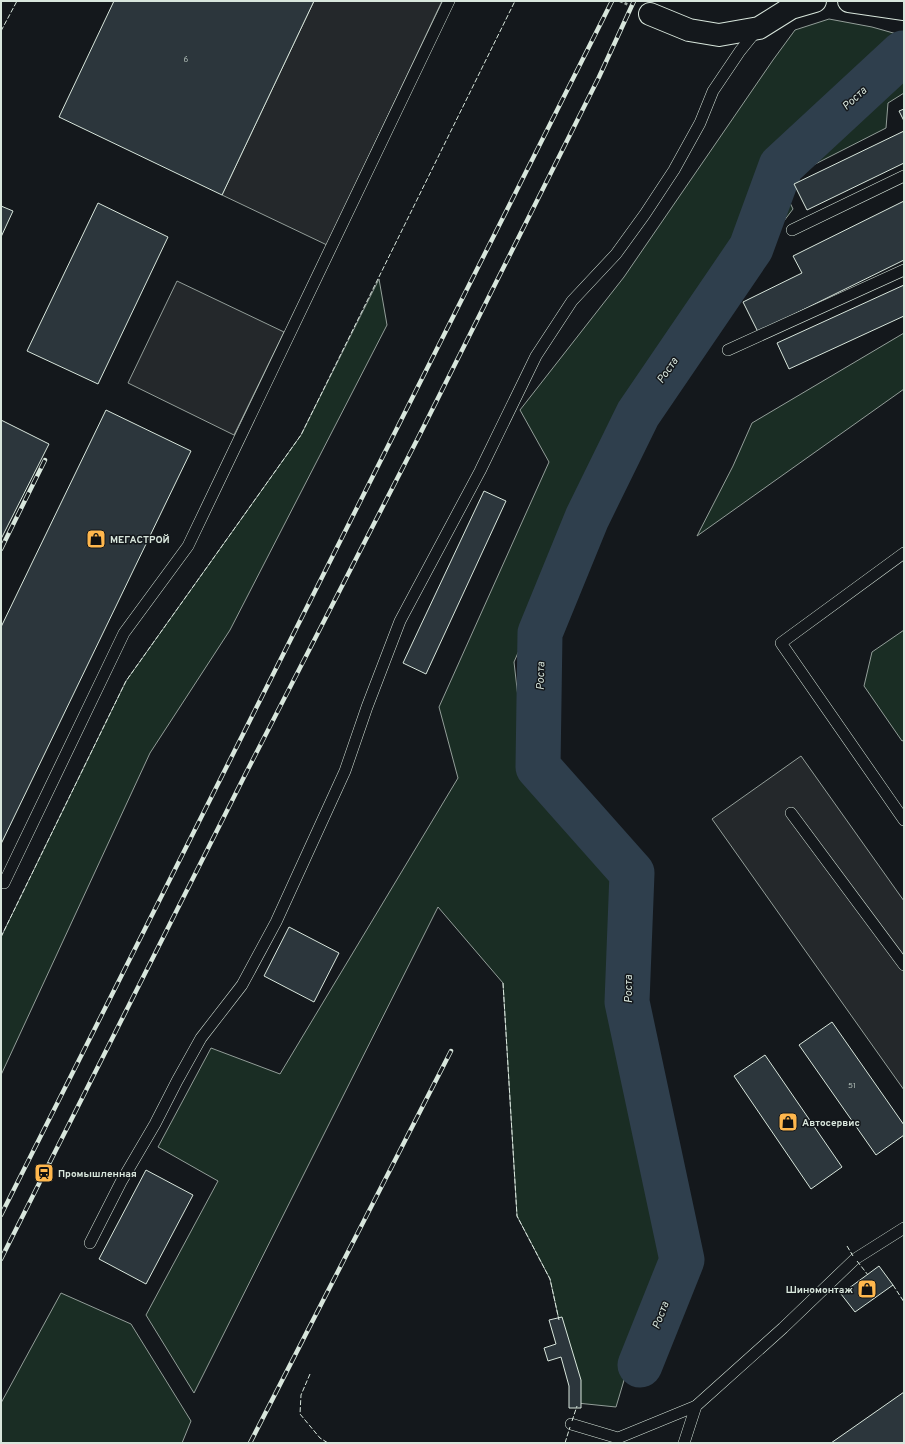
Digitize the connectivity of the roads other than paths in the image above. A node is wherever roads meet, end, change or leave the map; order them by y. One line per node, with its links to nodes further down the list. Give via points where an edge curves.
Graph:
1 (449, 1): 14 (lane, via 188,546 124,633)
2 (815, 1): 6 (street, via 791,8)
3 (853, 1): 4 (street)
4 (904, 9)
5 (641, 10): 6 (street, via 689,30 720,35)
6 (759, 28): 17 (lane, via 713,91 700,123 674,170 645,214 616,254 572,301 536,356 480,470 400,621 345,771 276,922 242,985 202,1038 177,1080)
7 (904, 176): 8 (lane)
8 (792, 230)
9 (904, 270): 10 (lane)
10 (728, 350)
11 (904, 553): 13 (lane, via 780,643)
12 (791, 813): 15 (lane)
13 (904, 820)
14 (4, 883)
15 (904, 965)
16 (904, 1228): 18 (lane, via 855,1259)
17 (90, 1242)
18 (696, 1406): 20 (lane); 22 (lane)
19 (571, 1424): 20 (lane)
20 (618, 1438): 21 (lane)
21 (604, 1443)
22 (684, 1443)

